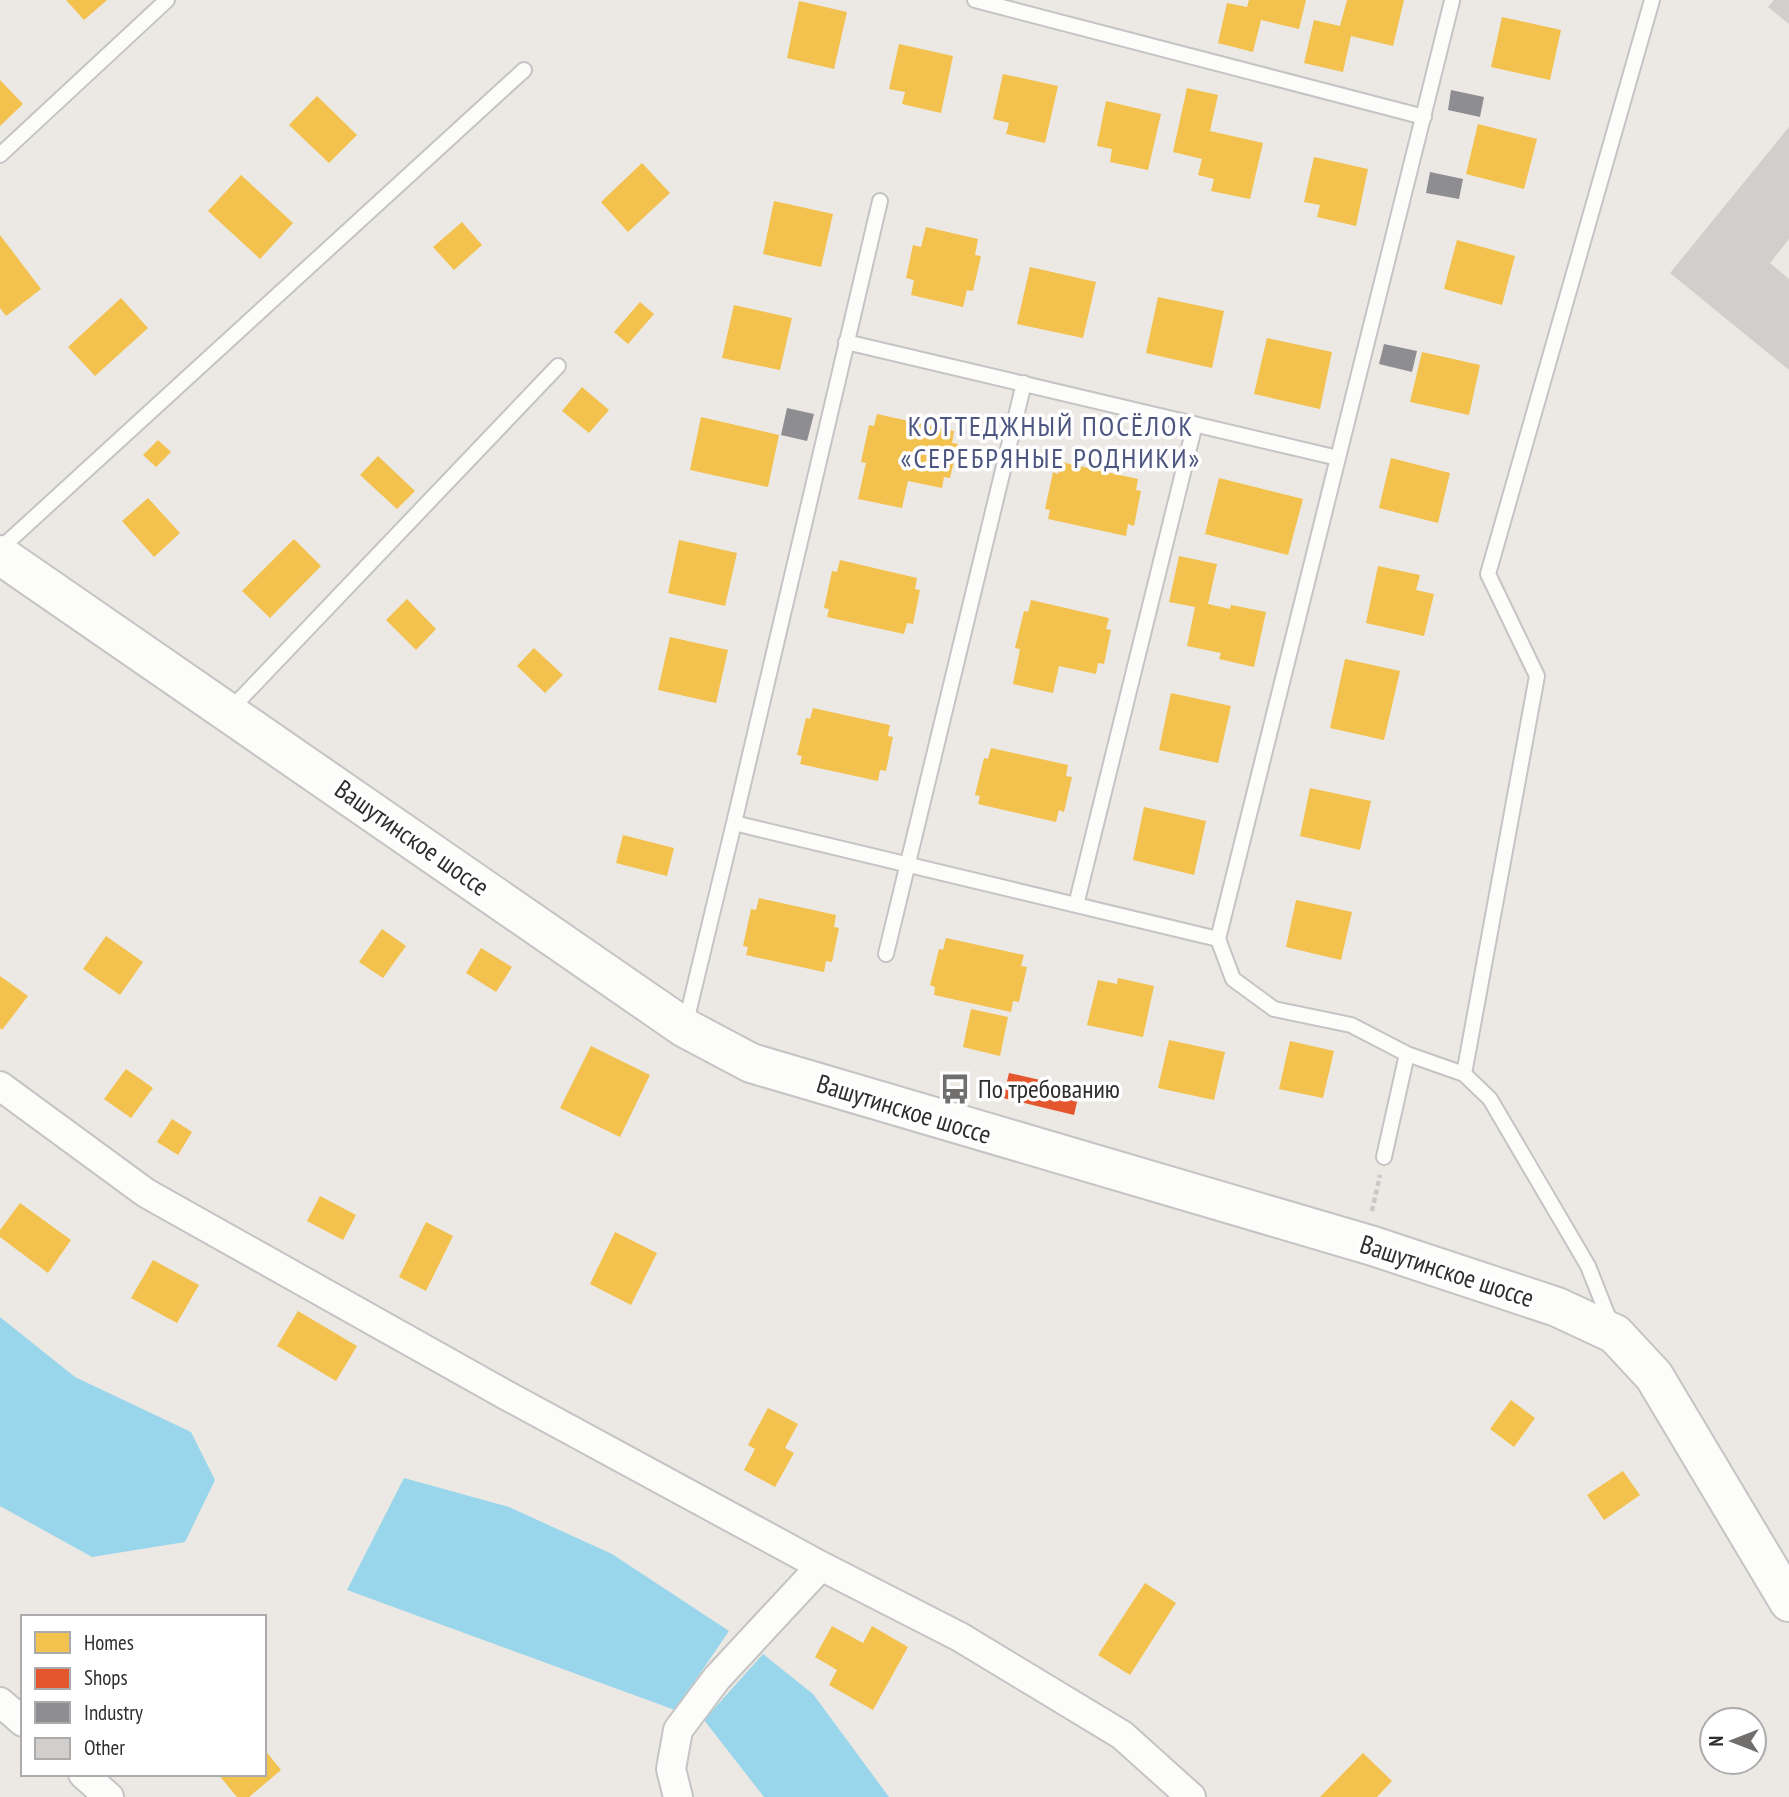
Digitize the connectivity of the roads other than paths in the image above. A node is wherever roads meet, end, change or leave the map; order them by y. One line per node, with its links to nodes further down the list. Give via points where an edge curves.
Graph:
1 (167, 0): 7 (lane)
2 (975, 0): 6 (lane)
3 (1652, 0): 24 (lane, via 1488,574 1537,676)
4 (1452, 1): 6 (lane)
5 (524, 70): 14 (lane)
6 (1423, 117): 13 (lane)
7 (0, 155)
8 (880, 201): 9 (lane)
9 (846, 342): 11 (lane); 17 (lane)
10 (558, 366): 16 (lane)
11 (1024, 383): 12 (lane); 18 (lane)
12 (1195, 424): 13 (lane); 19 (lane)
13 (1338, 458): 20 (lane)
14 (0, 549)
15 (0, 555): 16 (street, Вашутинское шоссе)
16 (229, 711): 22 (street, Вашутинское шоссе)
17 (734, 823): 18 (lane); 22 (lane)
18 (907, 865): 19 (lane); 21 (lane)
19 (1076, 905): 20 (lane)
20 (1218, 939): 23 (lane, via 1233,979 1274,1009 1352,1025)
21 (886, 954)
22 (685, 1028): 27 (street, Вашутинское шоссе, via 751,1063 1373,1246 1557,1307)
23 (1407, 1054): 24 (lane); 26 (lane)
24 (1464, 1074): 27 (lane, via 1490,1099 1588,1266)
25 (0, 1086): 28 (street, via 146,1193)
26 (1384, 1157)
27 (1615, 1334): 29 (street, Вашутинское шоссе, via 1654,1376)
28 (821, 1566): 34 (street, via 717,1678 678,1730 671,1769); 35 (street, via 960,1637 1122,1735)
29 (1789, 1602)
30 (0, 1702): 31 (street)
31 (21, 1720)
32 (85, 1776): 33 (street)
33 (109, 1797)
34 (677, 1797)
35 (1191, 1797)

